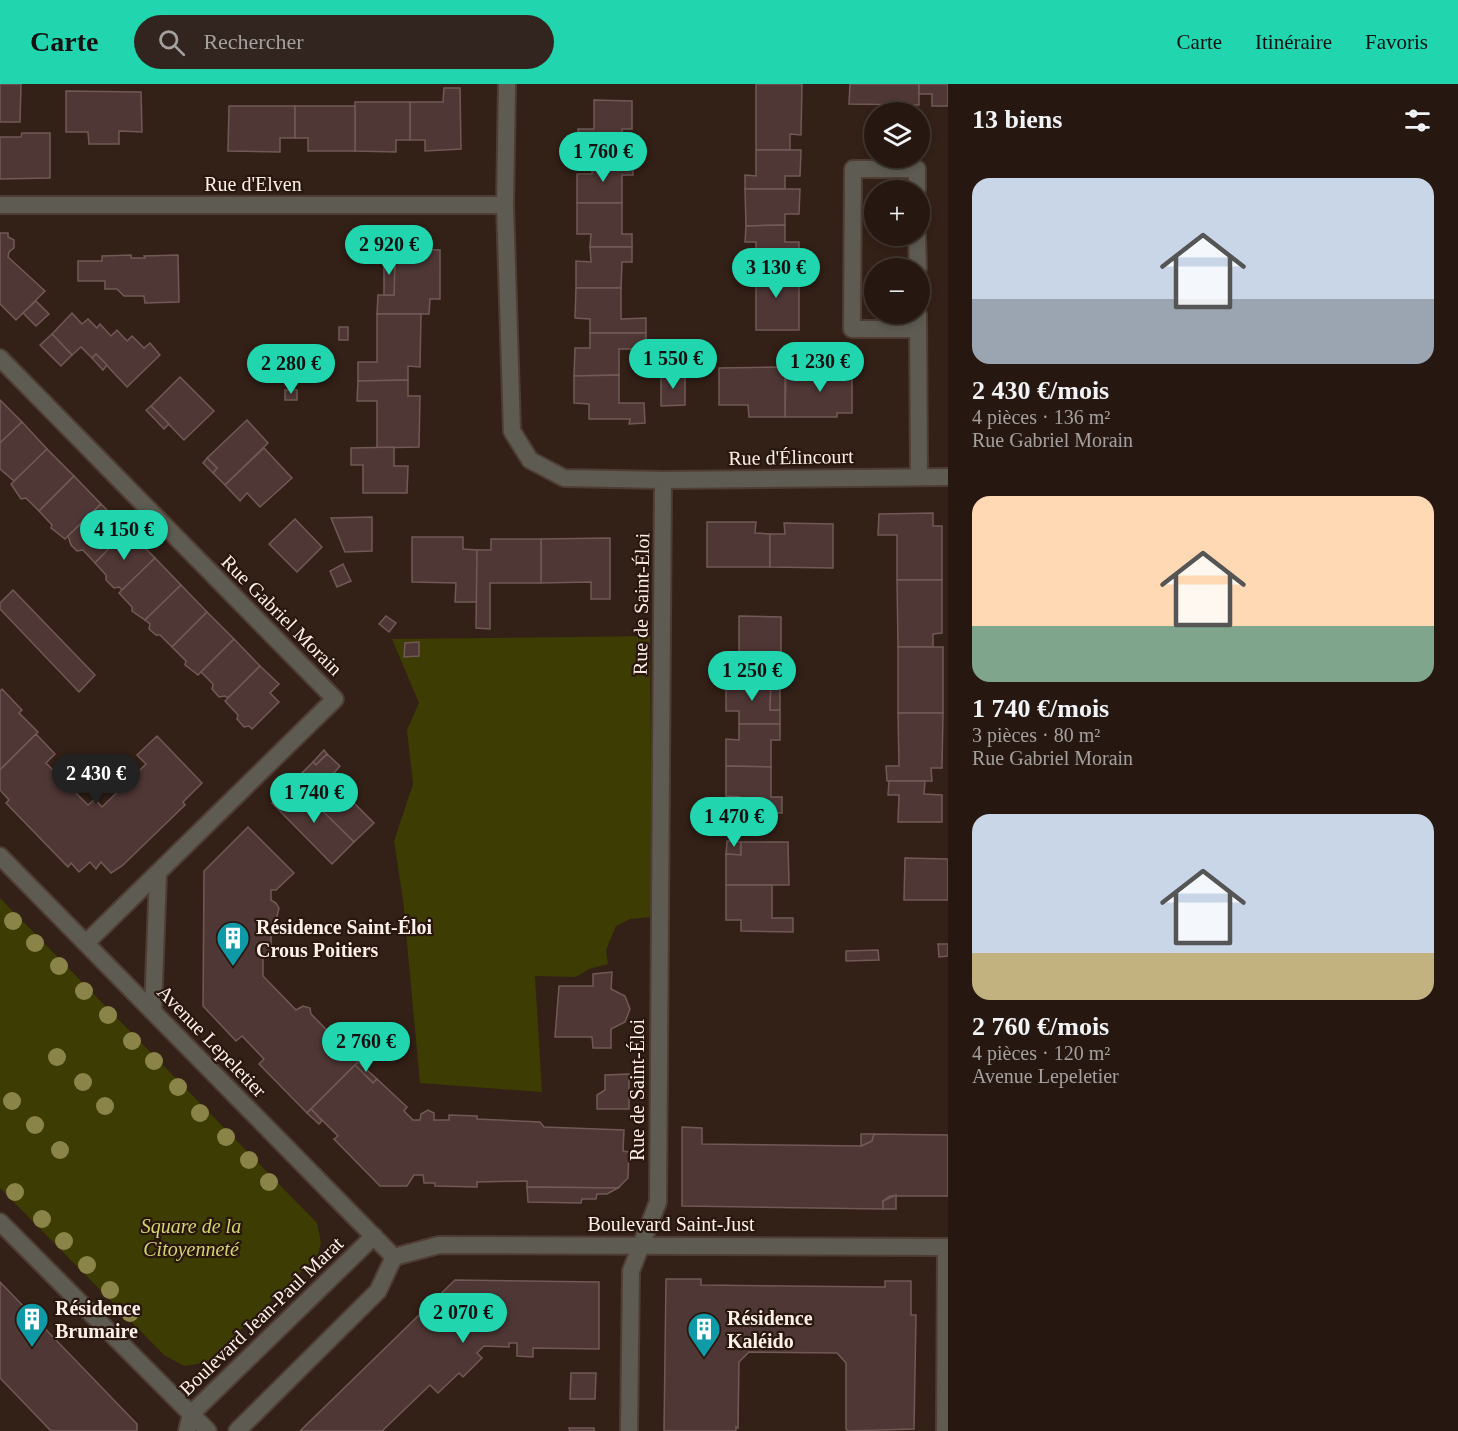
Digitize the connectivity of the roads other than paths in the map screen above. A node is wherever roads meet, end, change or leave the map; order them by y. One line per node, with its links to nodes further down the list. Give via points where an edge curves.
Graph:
1 (507, 84): 4 (street)
2 (917, 180): 5 (street, via 917,169 853,169 852,329)
3 (0, 205): 4 (street, Rue d'Elven)
4 (505, 205): 10 (street, via 512,431 530,460 564,477)
5 (893, 324)
6 (918, 324): 8 (street)
7 (0, 358): 12 (street, Rue Gabriel Morain, via 335,699)
8 (919, 476): 9 (street, Rue d'Élincourt); 10 (street, Rue d'Élincourt)
9 (948, 477)
10 (663, 480): 17 (street, Rue de Saint-Éloi, via 658,1202)
11 (0, 856): 13 (street, Avenue Lepeletier)
12 (158, 873): 13 (street, Rue Gabriel Morain); 14 (street)
13 (86, 943): 14 (street, Avenue Lepeletier)
14 (153, 1011): 16 (street, Avenue Lepeletier)
15 (0, 1222): 20 (street)
16 (374, 1236): 19 (street, Avenue Lepeletier); 20 (street, Boulevard Jean-Paul Marat)
17 (643, 1244): 18 (street, Boulevard Saint-Just); 19 (street, Boulevard Saint-Just, via 439,1245); 24 (street, Rue de Saint-Éloi, via 631,1271)
18 (947, 1247): 25 (street)
19 (394, 1257): 23 (street, via 378,1291)
20 (190, 1414): 21 (street, Boulevard Jean-Paul Marat); 22 (street)
21 (187, 1431)
22 (208, 1431)
23 (237, 1431)
24 (629, 1431)
25 (945, 1431)

